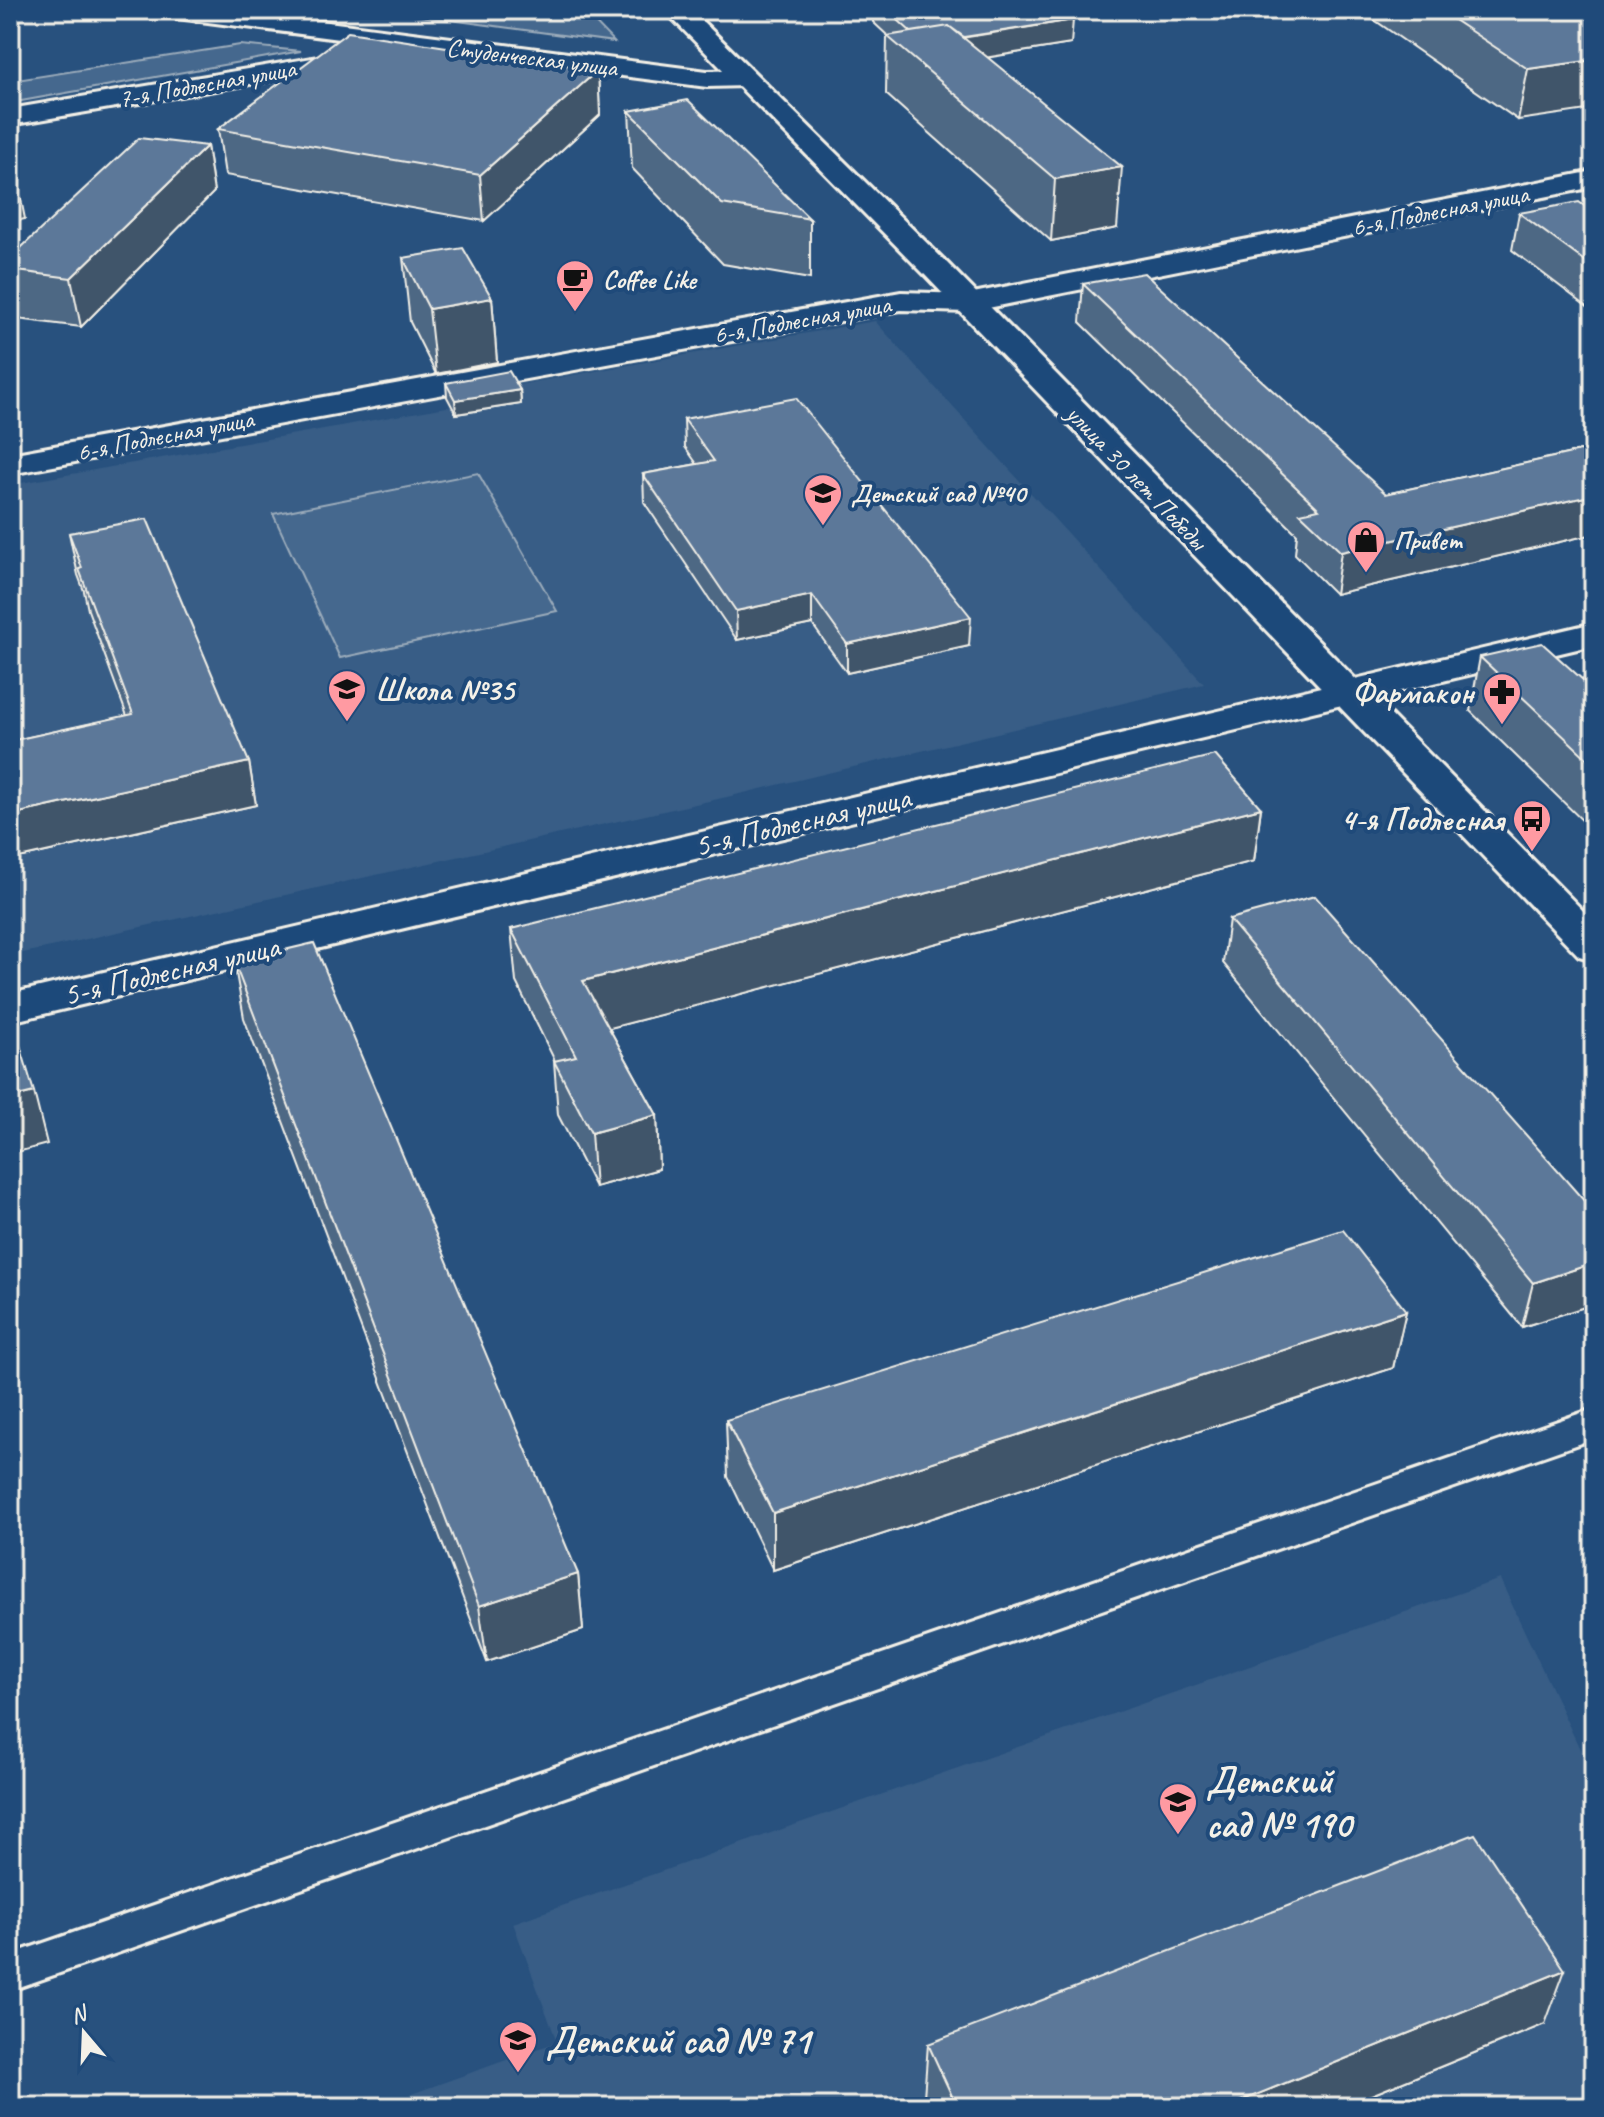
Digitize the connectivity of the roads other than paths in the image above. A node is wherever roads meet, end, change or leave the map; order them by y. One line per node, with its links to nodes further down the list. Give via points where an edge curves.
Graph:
1 (177, 10): 3 (street, Студенческая улица)
2 (677, 10): 4 (street, улица 30 лет Победы)
3 (401, 40): 4 (street, Студенческая улица, via 707,79); 5 (street, 7-я Подлесная улица, via 320,64)
4 (746, 78): 7 (street, улица 30 лет Победы)
5 (10, 117)
6 (1594, 179): 7 (street, 6-я Подлесная улица)
7 (968, 303): 8 (street, 6-я Подлесная улица, via 901,301); 10 (street, улица 30 лет Победы)
8 (10, 464)
9 (1594, 634): 10 (street, 5-я Подлесная улица)
10 (1347, 692): 11 (street, улица 30 лет Победы); 12 (street, 5-я Подлесная улица)
11 (1594, 947)
12 (10, 1008)

